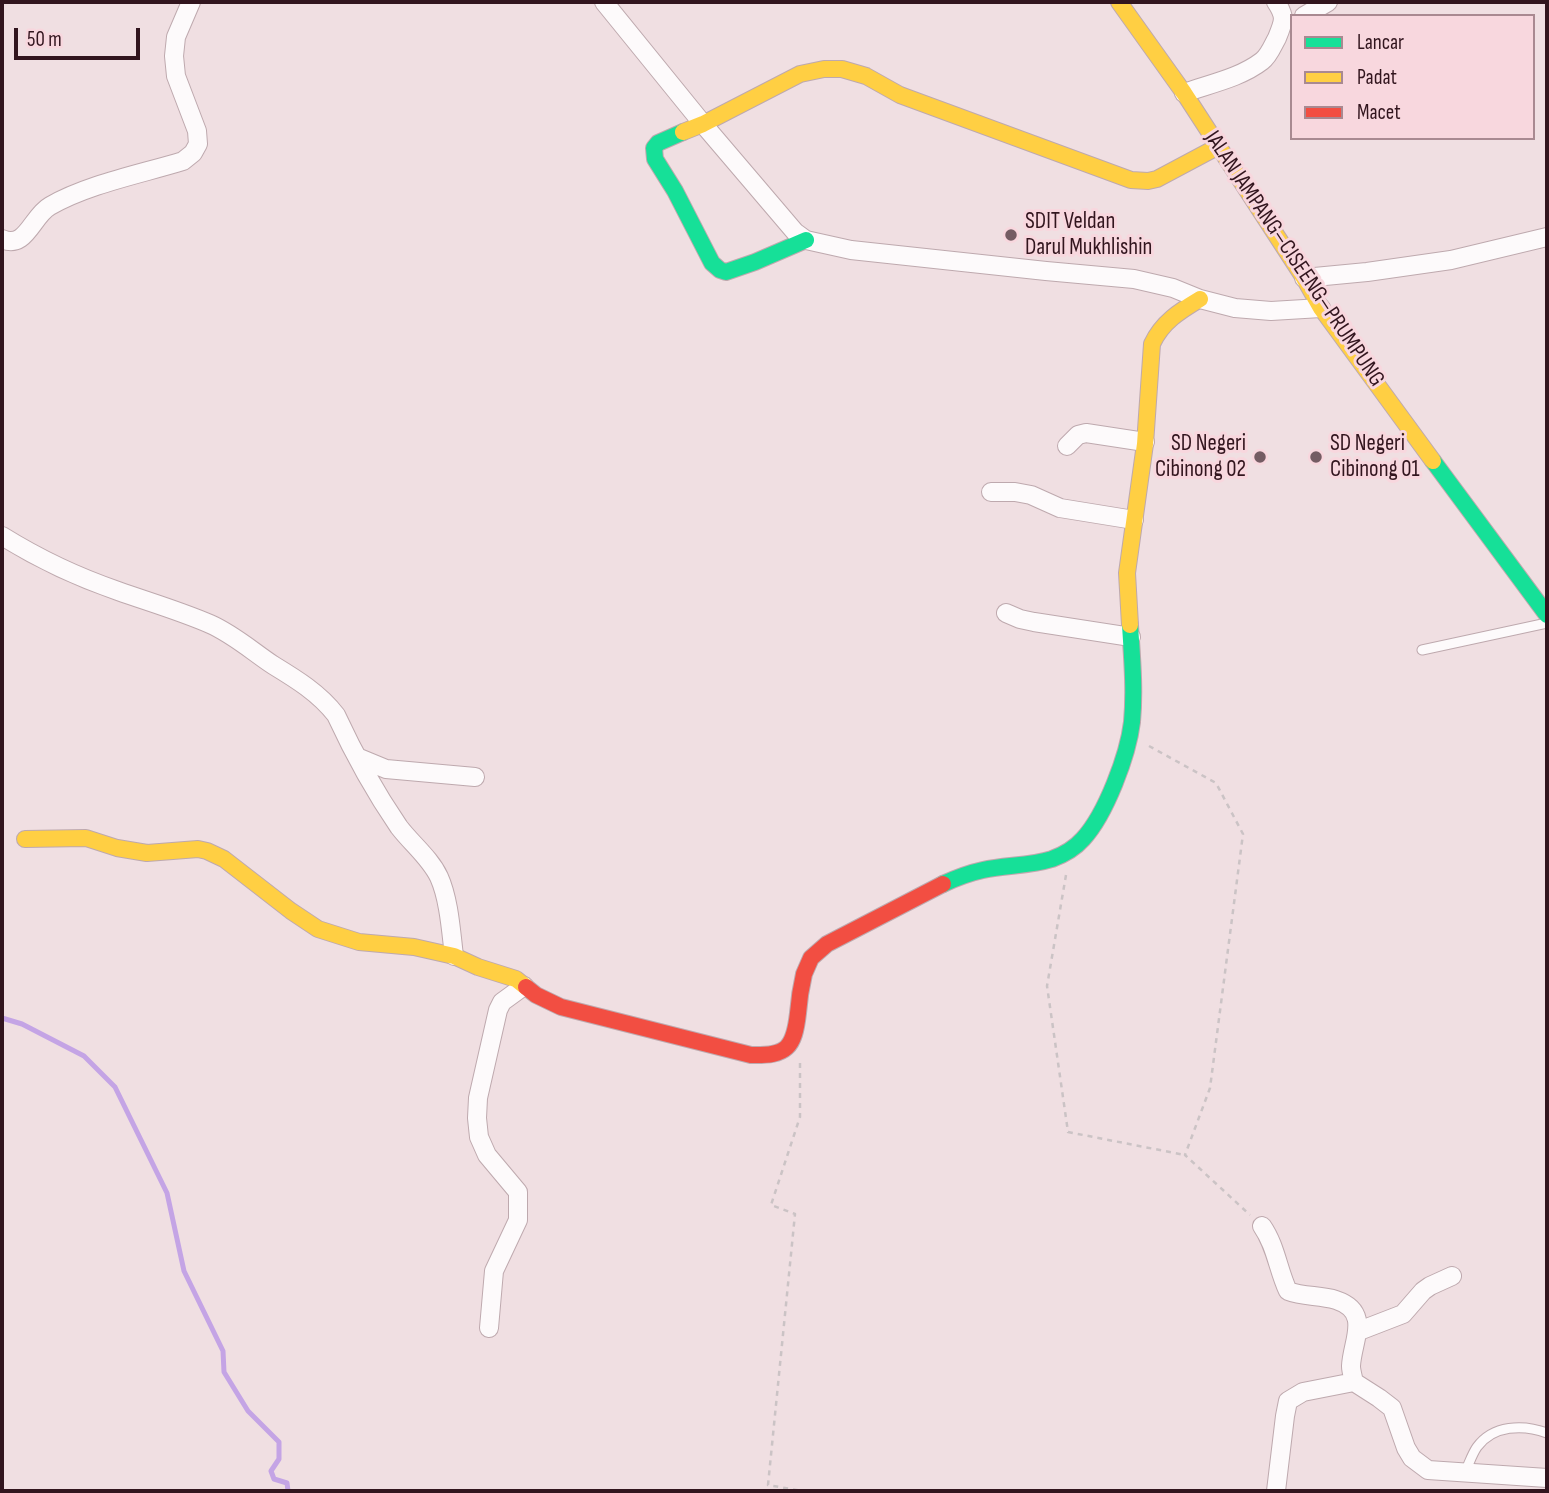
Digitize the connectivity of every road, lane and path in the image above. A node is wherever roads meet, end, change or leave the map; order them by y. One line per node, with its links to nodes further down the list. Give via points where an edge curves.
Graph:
1 (191, 2): 12 (street, via 176,37 174,56 176,76 197,131 193,153 183,161 62,200 43,211 19,240)
2 (604, 2): 9 (street)
3 (1119, 2): 8 (street, JALAN JAMPANG–CISEENG–PRUMPUNG)
4 (1276, 2): 7 (street)
5 (1328, 2): 6 (street)
6 (1307, 14)
7 (1286, 27): 8 (street, via 1264,60)
8 (1184, 93): 10 (street, JALAN JAMPANG–CISEENG–PRUMPUNG)
9 (703, 124): 10 (street, via 800,75 842,70 1131,180 1157,179); 13 (street); 13 (street, via 658,143 653,153 712,263 726,272)
10 (1219, 146): 14 (street, JALAN JAMPANG–CISEENG–PRUMPUNG)
11 (1547, 237): 14 (street, via 1451,260)
12 (2, 239)
13 (806, 240): 15 (street, via 851,250 1134,279)
14 (1304, 278): 16 (street, JALAN JAMPANG–CISEENG–PRUMPUNG)
15 (1200, 299): 16 (street, via 1271,311); 17 (street, via 1173,316 1155,335)
16 (1321, 307): 23 (street, JALAN JAMPANG–CISEENG–PRUMPUNG)
17 (1146, 442): 18 (street, via 1086,433); 20 (street)
18 (1067, 446)
19 (991, 492): 20 (street, via 1031,495 1060,509)
20 (1134, 520): 25 (street, via 1127,580)
21 (2, 536): 28 (street, via 44,561 212,624 237,639 330,706)
22 (1006, 613): 25 (street, via 1020,620)
23 (1547, 615)
24 (1547, 622): 26 (lane)
25 (1131, 637): 27 (street)
26 (1422, 650)
27 (1130, 735): 31 (street, via 1095,823); 35 (path, via 1216,783 1243,834 1210,1088)
28 (357, 757): 29 (street, via 386,769); 32 (street, via 381,800 436,870 444,891)
29 (475, 777)
30 (25, 839): 32 (street, via 86,838 147,853 207,851 318,929 359,943)
31 (1070, 852): 34 (street, via 1033,864 966,874 818,949 805,972); 35 (path, via 1047,986 1068,1132)
32 (454, 956): 33 (street)
33 (524, 986): 34 (street, via 561,1007 751,1055 765,1056); 38 (street, via 498,1010 477,1108 479,1137 487,1155 518,1192 518,1220 494,1271)
34 (791, 1045): 44 (path, via 800,1058 800,1117 771,1205 796,1214 768,1485)
35 (1185, 1155): 36 (path)
36 (1262, 1226): 39 (street, via 1270,1237 1287,1292 1350,1306)
37 (1452, 1276): 39 (street, via 1423,1291 1403,1314)
38 (489, 1328)
39 (1359, 1331): 40 (street, via 1351,1368)
40 (1354, 1382): 42 (street, via 1392,1408 1412,1458 1429,1470); 45 (street, via 1303,1392 1288,1401)
41 (1547, 1433): 42 (lane, via 1520,1428 1487,1436)
42 (1465, 1472): 43 (street)
43 (1547, 1478)
44 (802, 1491)
45 (1276, 1491)

